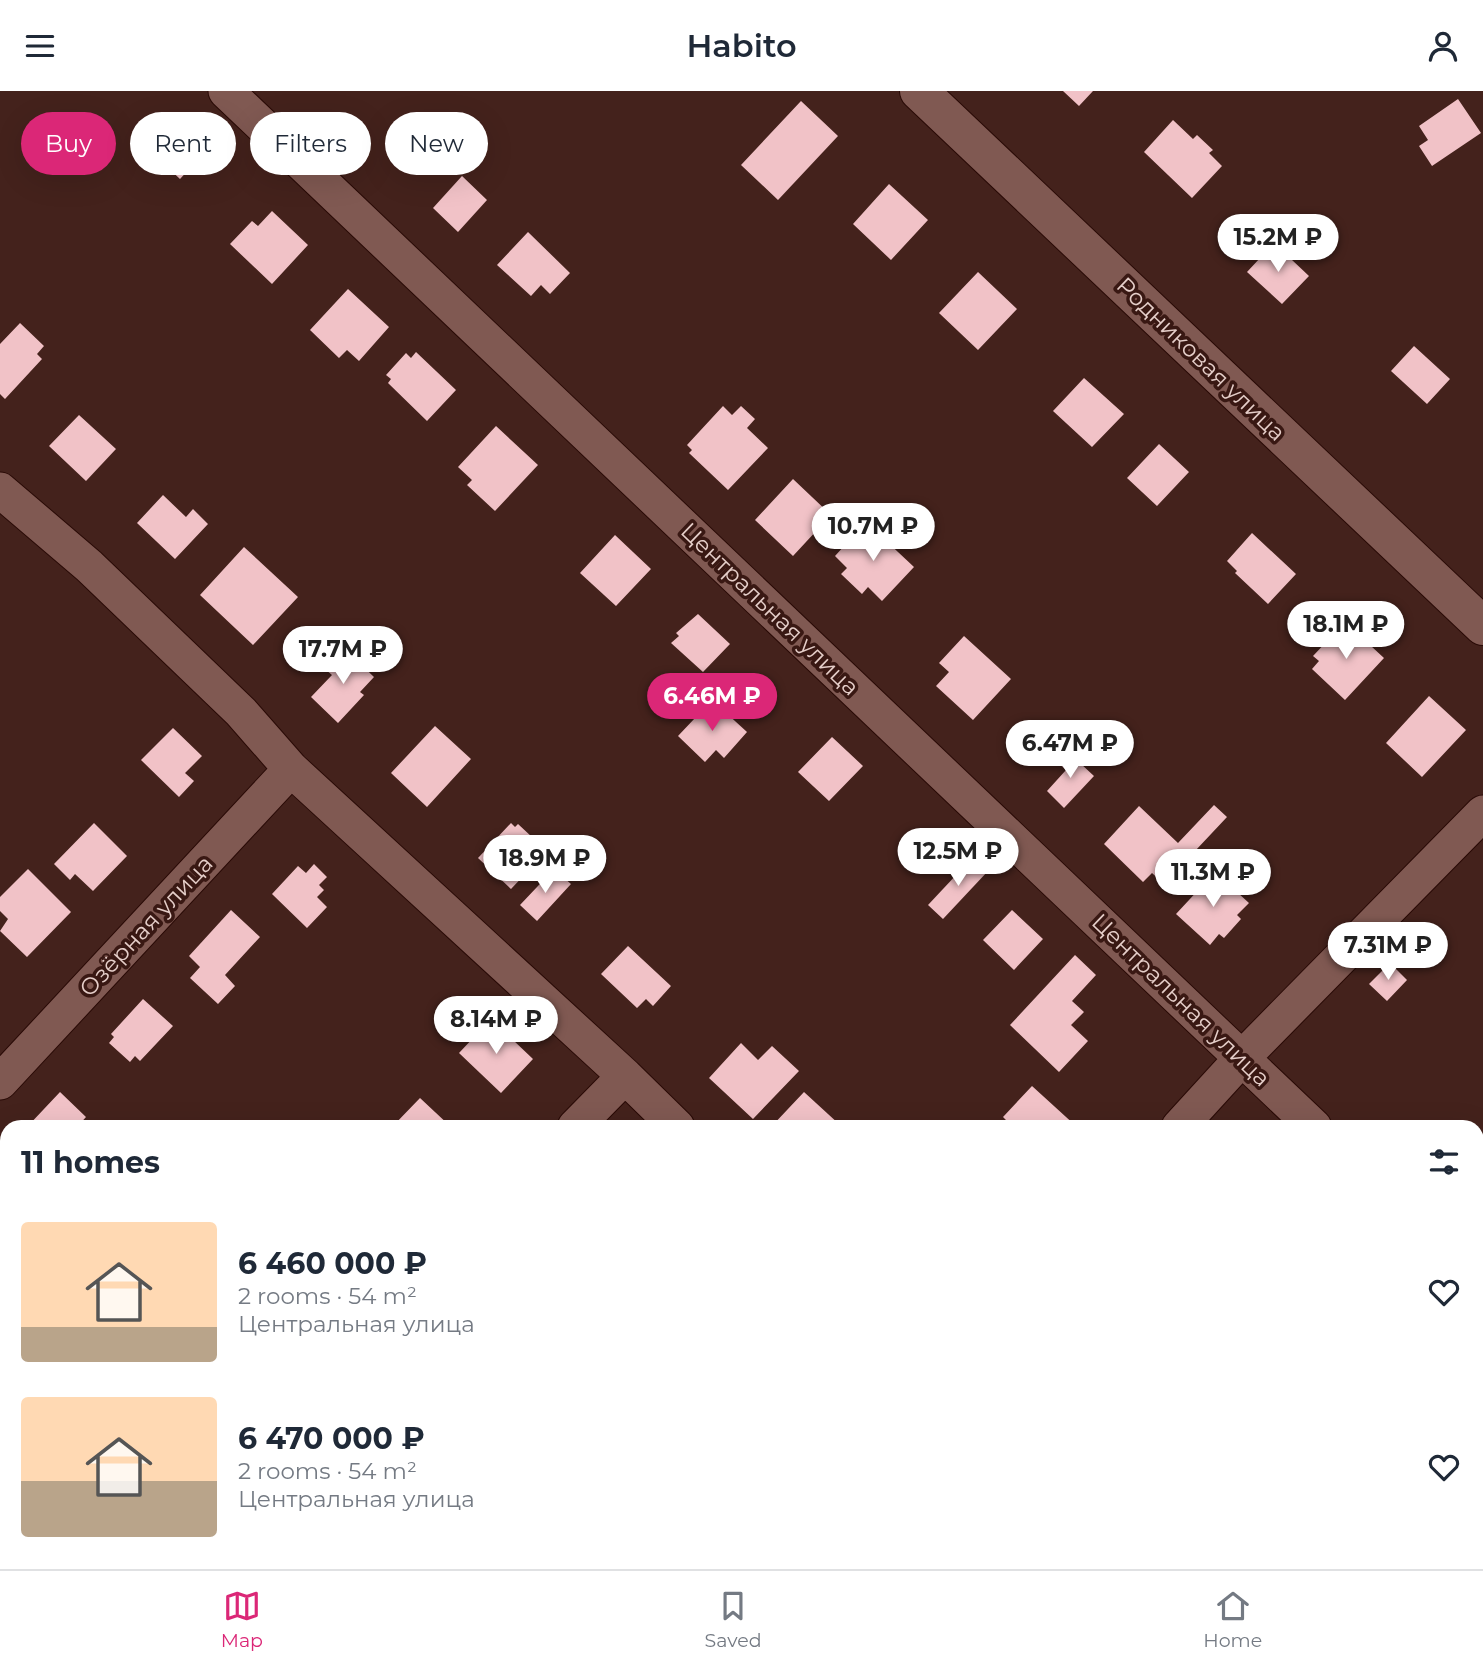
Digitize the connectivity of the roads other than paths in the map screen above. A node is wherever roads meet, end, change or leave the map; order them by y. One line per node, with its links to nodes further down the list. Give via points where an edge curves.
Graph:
1 (226, 91): 7 (street, Центральная улица)
2 (919, 91): 4 (street, Родниковая улица)
3 (0, 490): 5 (street, via 118,593 241,712)
4 (1483, 626)
5 (291, 769): 8 (street); 9 (street, Озёрная улица)
6 (1483, 813): 7 (street)
7 (1242, 1058): 12 (street); 13 (street, Центральная улица)
8 (625, 1076): 10 (street); 11 (street)
9 (0, 1083)
10 (582, 1120)
11 (670, 1120)
12 (1185, 1120)
13 (1307, 1120)

